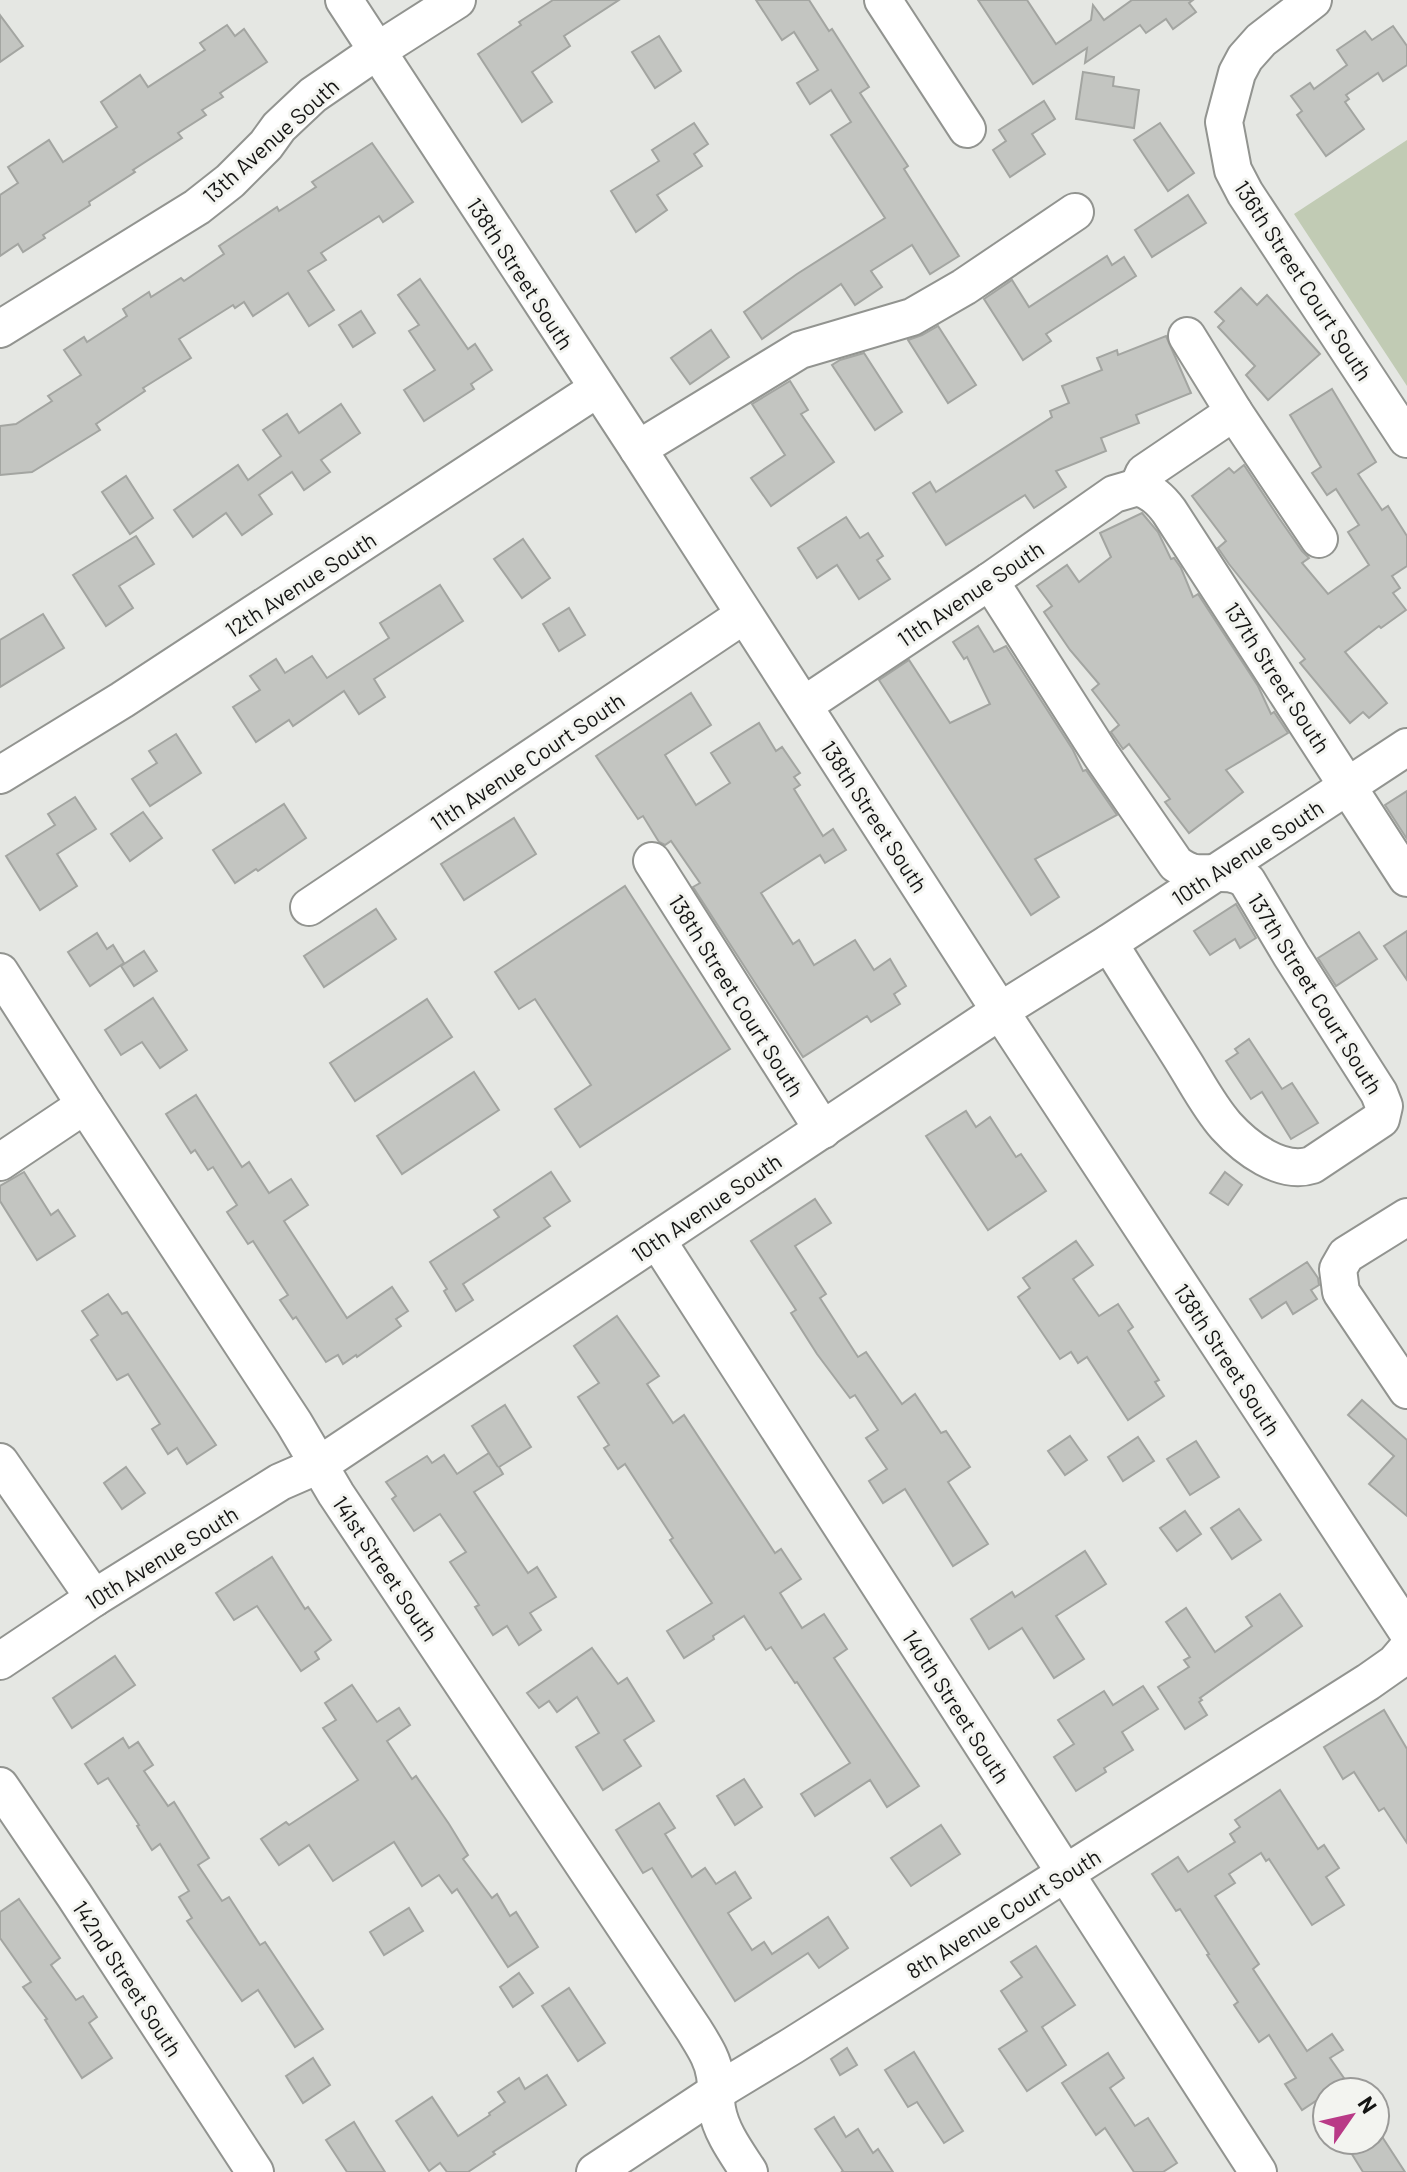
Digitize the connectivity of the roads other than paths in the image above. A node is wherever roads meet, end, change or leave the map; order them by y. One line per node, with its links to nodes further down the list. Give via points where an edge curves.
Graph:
1 (344, 0): 5 (street, 138th Street South)
2 (457, 0): 5 (street, 13th Avenue South)
3 (883, 0): 6 (street)
4 (1313, 0): 12 (street, 136th Street Court South, via 1261,40 1237,73 1224,122 1233,170)
5 (377, 51): 8 (street, 13th Avenue South, via 313,95 230,181 197,207); 10 (street, 138th Street South)
6 (967, 129)
7 (1075, 212): 13 (street, via 912,317 800,350)
8 (0, 329)
9 (1187, 336): 11 (street)
10 (597, 389): 13 (street, 138th Street South); 20 (street, 12th Avenue South)
11 (1234, 412): 14 (street, via 1144,473); 15 (street)
12 (1407, 439)
13 (638, 449): 17 (street, 138th Street South)
14 (1138, 487): 16 (street, 11th Avenue South, via 1114,494); 21 (street, 137th Street South, via 1159,498 1169,511)
15 (1319, 539)
16 (990, 581): 18 (street, 11th Avenue South); 23 (street, 137th Street Court South, via 1176,864 1191,873)
17 (744, 615): 18 (street, 138th Street South); 25 (street, 11th Avenue Court South)
18 (804, 705): 28 (street, 138th Street South)
19 (1407, 747): 21 (street, 10th Avenue South)
20 (0, 775)
21 (1347, 786): 23 (street, 10th Avenue South); 24 (street, 137th Street South)
22 (652, 861): 31 (street, 138th Street Court South)
23 (1215, 873): 26 (street, 10th Avenue South); 29 (street, 137th Street Court South, via 1247,881 1379,1093)
24 (1407, 878)
25 (309, 907)
26 (1109, 943): 28 (street, 10th Avenue South); 29 (street, 137th Street Court South, via 1225,1125 1258,1154 1295,1168 1312,1165)
27 (0, 972): 30 (street, 141st Street South)
28 (1000, 1011): 31 (street, 10th Avenue South); 39 (street, 138th Street South)
29 (1396, 1104)
30 (85, 1105): 32 (street); 37 (street, 141st Street South)
31 (823, 1130): 34 (street, 10th Avenue South)
32 (0, 1162)
33 (1407, 1217): 35 (street, via 1346,1255 1338,1269 1341,1292)
34 (657, 1240): 37 (street, 10th Avenue South); 43 (street, 140th Street South)
35 (1407, 1390)
36 (0, 1462): 38 (street)
37 (319, 1465): 38 (street, 10th Avenue South, via 280,1482); 44 (street, 141st Street South, via 694,2030 713,2062)
38 (94, 1598): 41 (street, 10th Avenue South)
39 (1407, 1631)
40 (1407, 1649): 43 (street, 8th Avenue Court South, via 1368,1682)
41 (0, 1661)
42 (0, 1786): 45 (street, 142nd Street South)
43 (1065, 1873): 44 (street, 8th Avenue Court South); 48 (street, 140th Street South)
44 (716, 2092): 46 (street, 8th Avenue Court South); 47 (street, 141st Street South, via 720,2120)
45 (255, 2172)
46 (595, 2172)
47 (749, 2172)
48 (1258, 2172)

